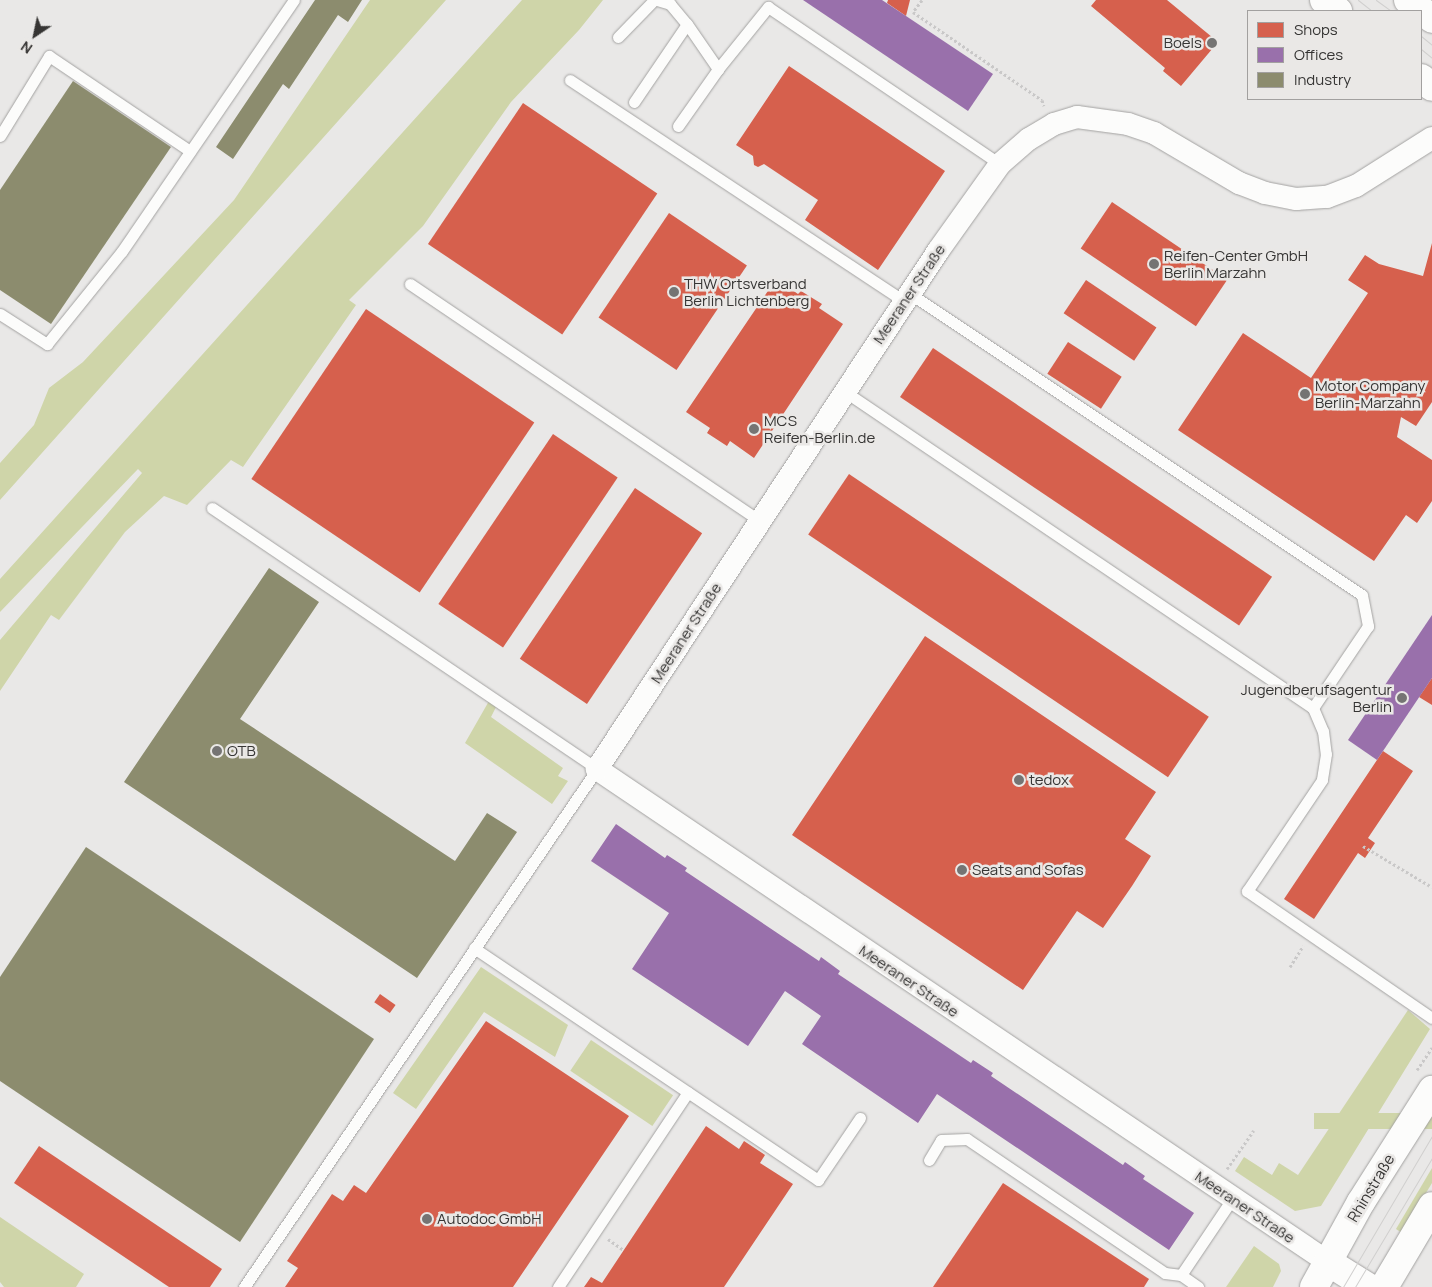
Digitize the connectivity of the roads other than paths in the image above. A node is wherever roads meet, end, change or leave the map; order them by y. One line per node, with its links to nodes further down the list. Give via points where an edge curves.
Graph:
1 (294, 0): 19 (lane)
2 (655, 0): 9 (lane, via 670,4); 10 (lane)
3 (1324, 0): 5 (main road)
4 (1408, 0): 6 (main road)
5 (1337, 10)
6 (1421, 10)
7 (1422, 11): 8 (main road)
8 (1432, 19)
9 (687, 24): 11 (lane); 15 (lane)
10 (618, 37)
11 (718, 69): 16 (lane); 20 (lane, via 768,7)
12 (1422, 79): 14 (main road)
13 (570, 80): 22 (lane)
14 (1432, 87)
15 (634, 102)
16 (678, 126)
17 (0, 136): 19 (lane, via 49,56)
18 (1432, 138): 20 (street, Meeraner Straße, via 1356,186 1327,197 1296,199 1265,193 1239,183 1154,133 1099,118 1077,118 1054,124 1029,138)
19 (190, 151): 23 (lane, via 122,251 47,344)
20 (1000, 164): 22 (street, Meeraner Straße)
21 (410, 284): 26 (lane)
22 (907, 297): 24 (street, Meeraner Straße); 27 (lane, via 1362,595 1368,626)
23 (0, 314)
24 (844, 391): 26 (street, Meeraner Straße); 27 (lane)
25 (212, 508): 28 (lane)
26 (760, 520): 28 (street, Meeraner Straße)
27 (1313, 708): 30 (lane, via 1323,731 1326,754 1322,780 1246,891)
28 (597, 769): 29 (lane); 35 (street, Meeraner Straße)
29 (474, 948): 32 (lane); 39 (lane)
30 (1432, 1018)
31 (1432, 1090): 37 (main road, Rhinstraße, via 1361,1202)
32 (688, 1092): 33 (lane, via 818,1180); 40 (lane)
33 (860, 1118)
34 (928, 1160): 38 (lane, via 941,1140 967,1139 1165,1273)
35 (1232, 1199): 37 (street, Meeraner Straße); 38 (lane)
36 (1432, 1206): 44 (main road)
37 (1328, 1262): 42 (main road, Rhinstraße); 43 (main road)
38 (1181, 1275): 41 (lane)
39 (244, 1287)
40 (558, 1287)
41 (1198, 1287)
42 (1314, 1287)
43 (1368, 1287)
44 (1384, 1287)

